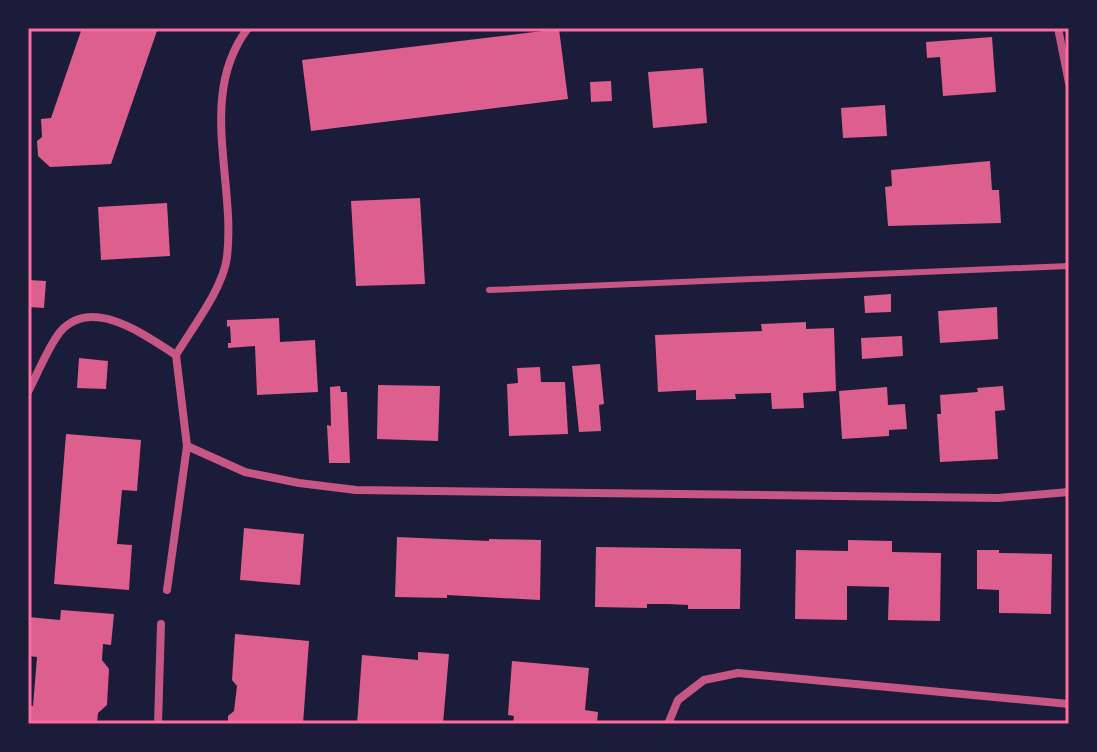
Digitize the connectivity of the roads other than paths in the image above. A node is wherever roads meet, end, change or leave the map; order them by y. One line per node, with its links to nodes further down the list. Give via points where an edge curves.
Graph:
1 (248, 28): 6 (street, via 226,69 221,105 227,260)
2 (1058, 28): 3 (street)
3 (1069, 83)
4 (1069, 266): 5 (lane)
5 (489, 290)
6 (176, 355): 7 (street, via 124,325 99,316 81,318 60,331); 8 (street)
7 (28, 392)
8 (187, 446): 9 (street, via 245,472 356,490 998,498); 10 (street)
9 (1069, 492)
10 (167, 590)
11 (161, 624): 13 (street)
12 (1069, 704): 14 (street, via 738,673 704,680 678,700)
13 (158, 724)
14 (668, 724)

